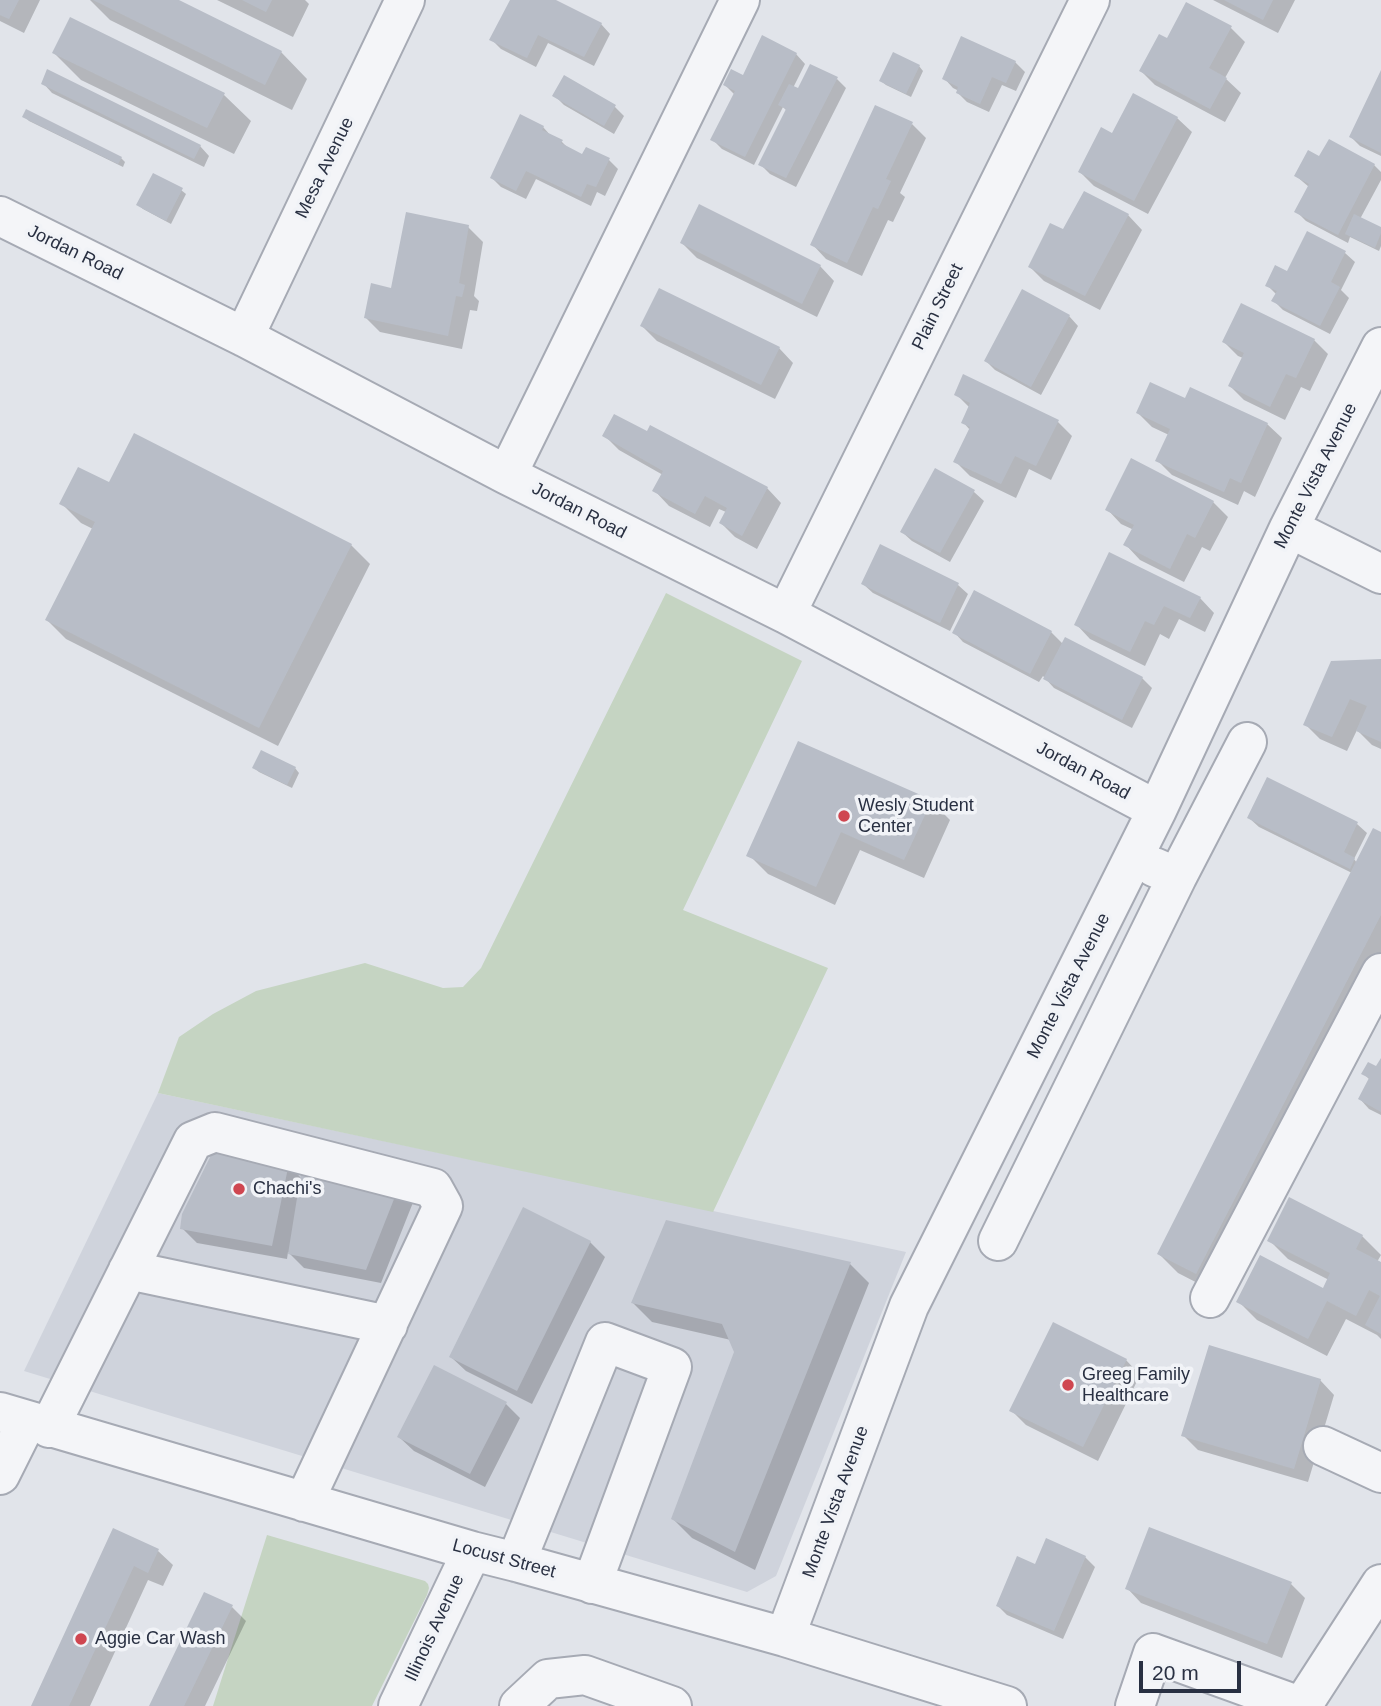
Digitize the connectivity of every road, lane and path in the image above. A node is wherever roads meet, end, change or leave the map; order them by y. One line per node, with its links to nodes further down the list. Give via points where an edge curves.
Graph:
1 (405, 0): 5 (street, Mesa Avenue)
2 (740, 0): 7 (street)
3 (1090, 0): 10 (street, Plain Street)
4 (0, 216): 5 (street, Jordan Road)
5 (244, 337): 7 (street, Jordan Road)
6 (1381, 347): 8 (street, Monte Vista Avenue)
7 (507, 475): 10 (street, Jordan Road)
8 (1289, 528): 9 (street); 12 (street, Monte Vista Avenue)
9 (1381, 574)
10 (786, 614): 12 (street, Jordan Road)
11 (1247, 742): 14 (street)
12 (1157, 810): 13 (street, Monte Vista Avenue)
13 (1133, 857): 14 (street); 29 (street, Monte Vista Avenue, via 909,1306)
14 (1177, 877): 16 (street)
15 (1381, 973): 18 (street)
16 (998, 1241)
17 (128, 1270): 19 (street); 19 (street, via 193,1141 215,1132 433,1188 443,1206); 20 (street)
18 (1210, 1298)
19 (388, 1325): 24 (street)
20 (25, 1420): 23 (street); 24 (street, Locust Street)
21 (1323, 1446): 22 (street)
22 (1381, 1473)
23 (0, 1475)
24 (304, 1502): 25 (street, Locust Street)
25 (472, 1551): 26 (street, Locust Street); 30 (street, Illinois Avenue)
26 (516, 1562): 27 (street, Locust Street); 27 (street, via 605,1342 671,1367)
27 (592, 1584): 29 (street, Locust Street)
28 (1381, 1584): 35 (street)
29 (785, 1637): 33 (street, Locust Street)
30 (398, 1706)
31 (519, 1706): 32 (street, via 548,1679 585,1675)
32 (672, 1706)
33 (1007, 1706)
34 (1135, 1706): 35 (street, via 1153,1653)
35 (1301, 1706)

